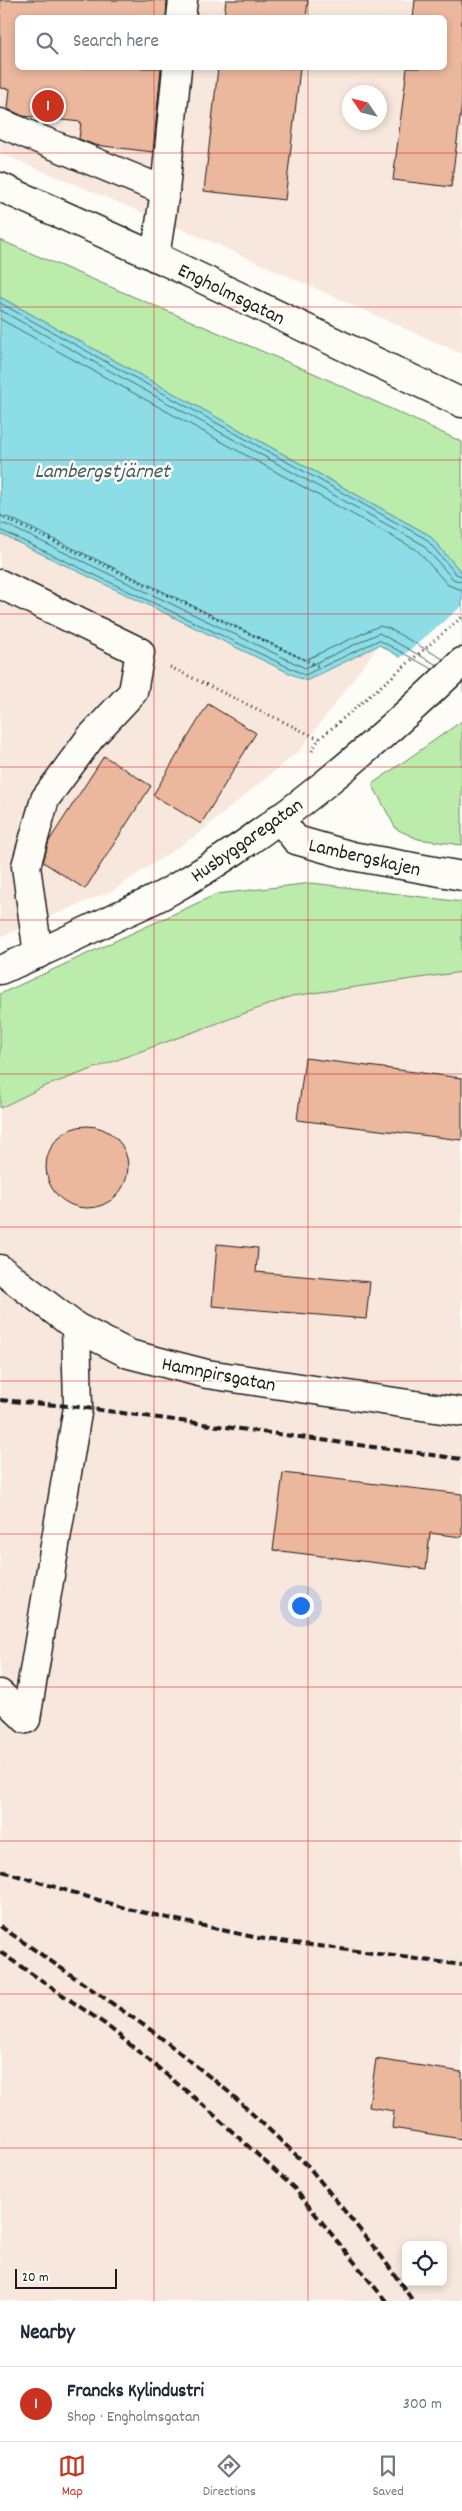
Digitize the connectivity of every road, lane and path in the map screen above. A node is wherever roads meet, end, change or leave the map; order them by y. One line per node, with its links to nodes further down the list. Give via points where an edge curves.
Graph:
1 (183, 0): 2 (street)
2 (181, 15)
3 (176, 70): 6 (street)
4 (0, 123): 6 (street)
5 (0, 187): 7 (street, Engholmsgatan)
6 (165, 191): 7 (street)
7 (155, 257): 8 (street, Engholmsgatan)
8 (462, 403)
9 (0, 516): 14 (path)
10 (0, 584): 12 (street)
11 (462, 617): 12 (path, via 319,739)
12 (140, 652): 17 (street, via 132,692 90,738 45,798 26,866)
13 (462, 662): 15 (street, Husbyggaregatan, via 383,736)
14 (318, 666)
15 (280, 818): 16 (street, Lambergskajen, via 296,840 352,856); 17 (street, Husbyggaregatan, via 168,892)
16 (462, 876)
17 (38, 954): 18 (street, Husbyggaregatan)
18 (0, 970)
19 (0, 1269): 20 (street, Hamnpirsgatan)
20 (76, 1327): 21 (street, Hamnpirsgatan, via 129,1354 207,1374); 22 (street, via 78,1407 26,1719)
21 (462, 1412)
22 (0, 1694)

